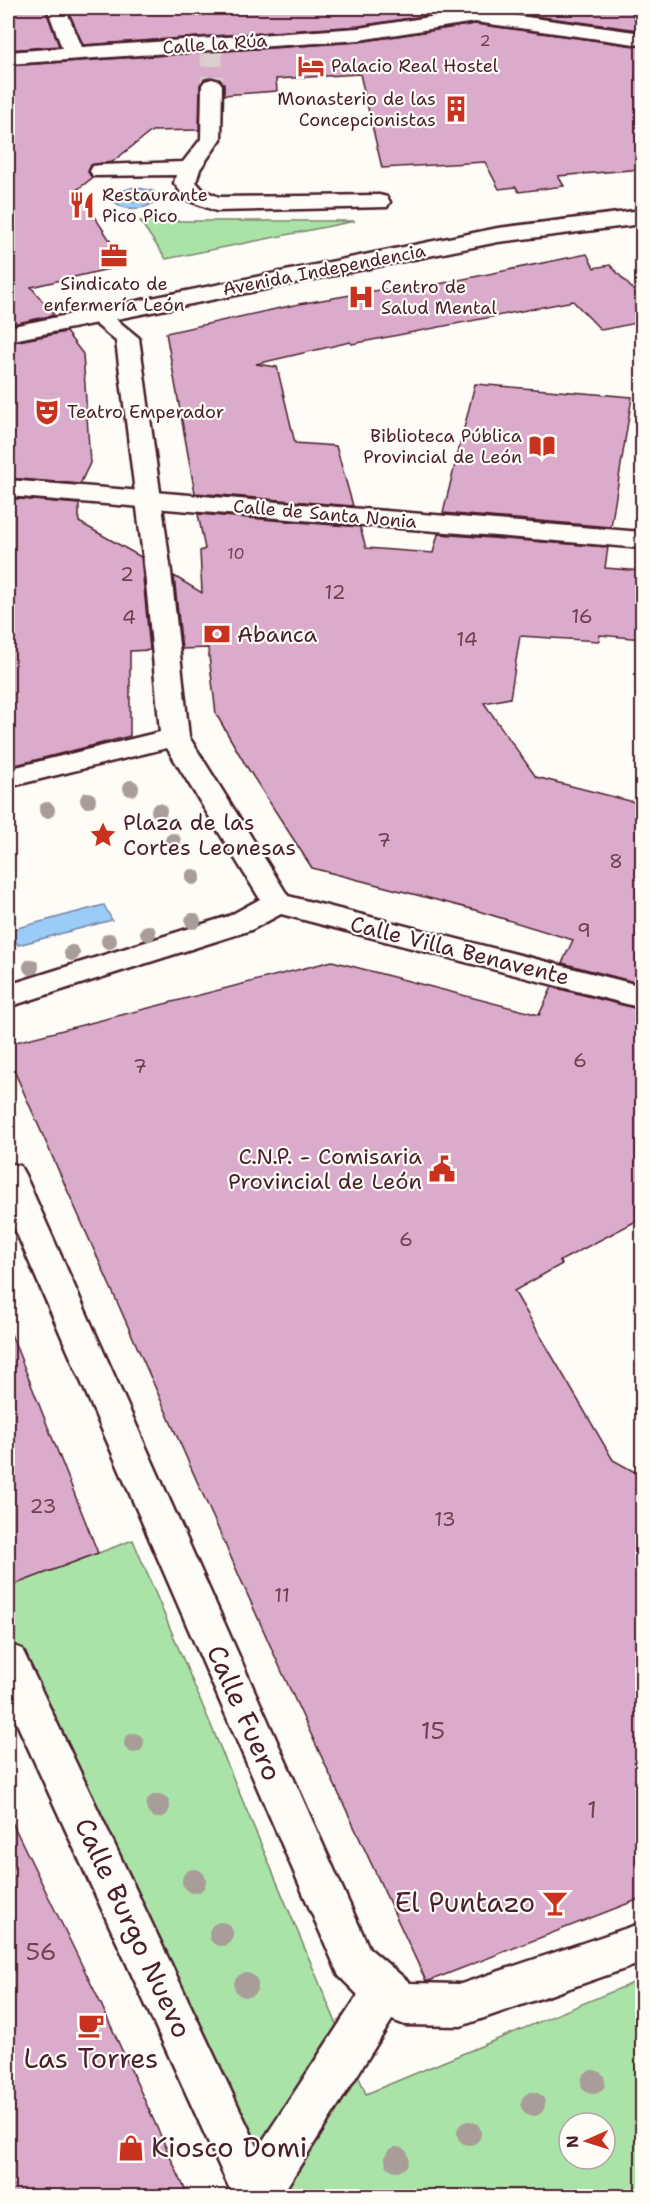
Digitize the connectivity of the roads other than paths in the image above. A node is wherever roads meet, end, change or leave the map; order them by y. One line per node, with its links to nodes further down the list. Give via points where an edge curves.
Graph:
1 (56, 8): 5 (street)
2 (447, 8): 3 (street)
3 (483, 12): 4 (street, via 538,25); 5 (street, Calle la Rúa, via 359,34)
4 (642, 39)
5 (74, 53): 6 (street, Calle la Rúa)
6 (8, 58)
7 (212, 85): 8 (street, Calle la Rúa, via 212,139)
8 (189, 168): 9 (street); 10 (street, via 184,183 195,195 216,204)
9 (101, 171)
10 (379, 202)
11 (642, 217): 12 (street, Avenida Independencia, via 498,235)
12 (98, 316): 13 (street, Avenida Independencia); 15 (street, via 127,338)
13 (8, 334)
14 (8, 488): 15 (street, Calle de Santa Nonia)
15 (148, 500): 16 (street, Calle de Santa Nonia); 17 (street)
16 (642, 540)
17 (175, 737): 18 (street); 19 (street)
18 (8, 778)
19 (277, 903): 20 (street, via 240,923); 21 (street, Calle Villa Benavente)
20 (8, 996)
21 (642, 997)
22 (8, 1175): 25 (street, Calle Fuero, via 354,1962)
23 (8, 1661): 26 (street, Calle Burgo Nuevo)
24 (642, 1943): 25 (street, Calle Fuero, via 461,2005 405,2004)
25 (385, 1992): 26 (street)
26 (256, 2195)

